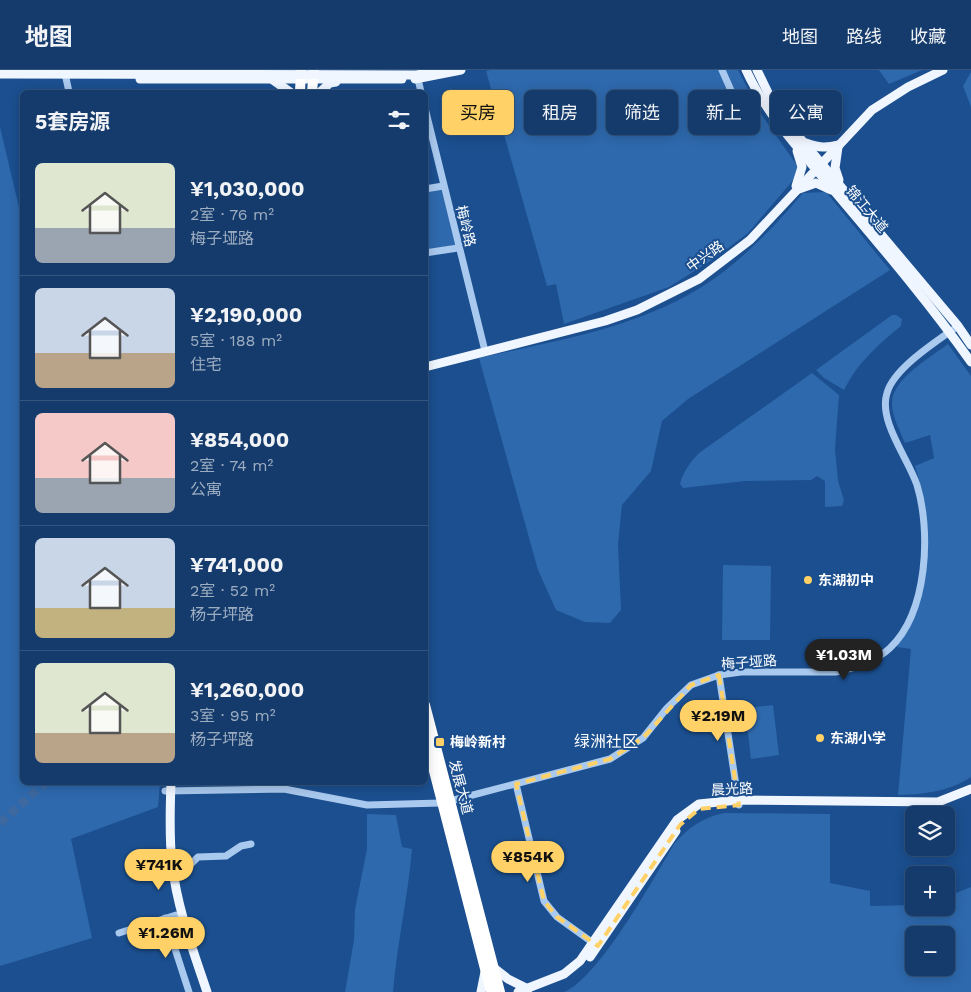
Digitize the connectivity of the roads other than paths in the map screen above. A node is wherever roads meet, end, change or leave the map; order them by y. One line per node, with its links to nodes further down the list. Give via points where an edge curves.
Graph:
1 (438, 70): 7 (main road, bridge, via 417,75)
2 (461, 70): 9 (main road)
3 (722, 70): 20 (street)
4 (746, 70): 22 (main road, 锦江大道, via 761,100)
5 (757, 70): 22 (main road, 锦江大道)
6 (943, 70): 23 (main road, 中兴路, via 891,96 872,110)
7 (0, 74): 8 (main road)
8 (69, 74): 9 (main road); 12 (main road); 14 (street)
9 (419, 74): 13 (main road); 19 (street)
10 (301, 75): 11 (main road); 12 (main road); 16 (highway)
11 (314, 75): 13 (main road); 17 (highway)
12 (273, 80): 15 (main road)
13 (344, 80): 18 (main road, via 330,83)
14 (69, 90)
15 (287, 90)
16 (300, 90)
17 (312, 90)
18 (322, 90)
19 (422, 90)
20 (731, 90)
21 (428, 121): 25 (street, 梅岭路)
22 (795, 138): 23 (main road, via 818,148); 24 (main road, 锦江大道); 28 (main road, via 802,167)
23 (839, 145): 24 (main road, 中兴路); 27 (main road, via 835,168)
24 (819, 166): 27 (main road, 锦江大道); 28 (main road, 中兴路)
25 (443, 186): 26 (street); 29 (street, 梅岭路)
26 (428, 188)
27 (840, 191): 28 (main road, via 816,183); 31 (main road, 锦江大道); 32 (main road, 锦江大道)
28 (792, 193): 34 (main road, 中兴路, via 750,240 699,279 637,310)
29 (458, 248): 30 (street); 34 (street, 梅岭路)
30 (428, 253)
31 (958, 326): 32 (street, 梅子垭路); 33 (main road, 锦江大道)
32 (949, 332): 35 (main road, 锦江大道); 37 (street, 梅子垭路, via 900,372 886,394 886,413 913,473 925,529 925,558 919,591 908,621 896,641 872,661 849,670)
33 (971, 345)
34 (485, 350): 36 (main road, 中兴路)
35 (971, 362)
36 (428, 365)
37 (719, 675): 40 (street, 梅子垭路, via 691,684 643,738 610,759); 45 (street)
38 (428, 719): 44 (highway, 发展大道)
39 (428, 745): 44 (highway, 发展大道)
40 (516, 784): 44 (street, 梅子垭路); 51 (street, via 544,901 557,917)
41 (168, 787): 44 (street, 梅子垭路, via 284,789 368,805); 47 (main road); 48 (main road, via 166,846)
42 (971, 789): 45 (main road, 晨光路, via 938,802)
43 (971, 793): 45 (main road, 晨光路, via 938,806 904,808)
44 (446, 802): 52 (highway, 发展大道)
45 (738, 803): 51 (main road, 晨光路, via 698,804 677,820)
46 (252, 844): 47 (street, via 241,846 226,856 198,858 185,870)
47 (173, 872): 56 (main road, via 181,914)
48 (176, 915): 49 (street); 55 (main road)
49 (165, 918): 50 (street); 54 (street)
50 (119, 933)
51 (595, 944): 53 (main road, 晨光路, via 564,974)
52 (489, 970): 53 (main road); 57 (main road); 58 (highway, 发展大道); 59 (highway, 发展大道)
53 (532, 990): 60 (main road, 晨光路)
54 (189, 992)
55 (202, 992)
56 (207, 992)
57 (481, 992)
58 (490, 992)
59 (500, 992)
60 (518, 992)

